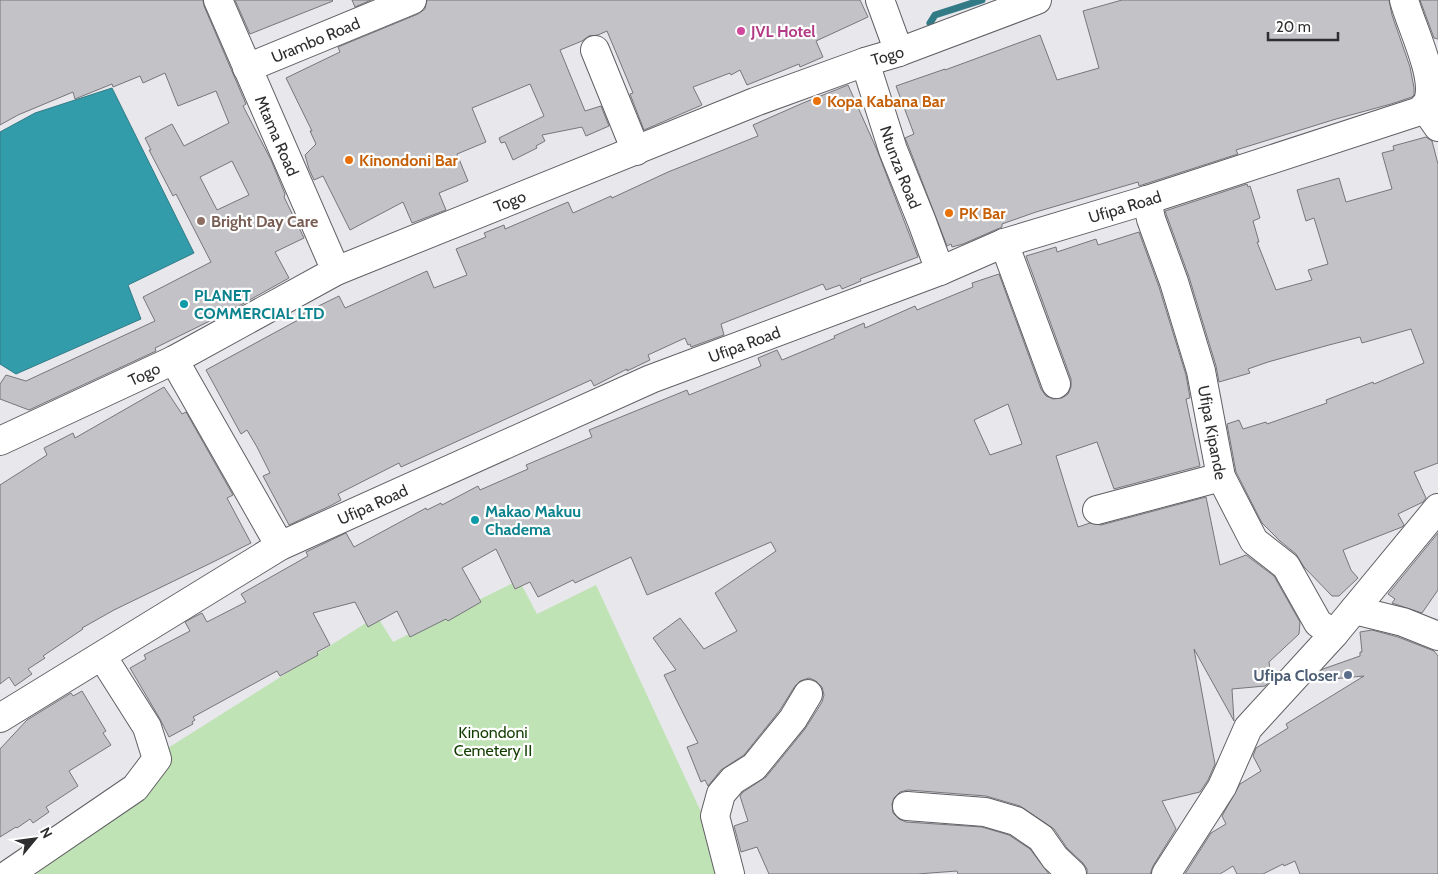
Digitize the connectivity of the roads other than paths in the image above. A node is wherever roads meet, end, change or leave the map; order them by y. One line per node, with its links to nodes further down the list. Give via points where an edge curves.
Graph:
1 (218, 0): 9 (street, Mtama Road)
2 (412, 0): 9 (street, Urambo Road)
3 (880, 0): 7 (street)
4 (1037, 0): 7 (street, Togo)
5 (1404, 0): 10 (street, Ufipa Road, via 1428,68)
6 (595, 50): 11 (street)
7 (899, 52): 8 (street, Togo)
8 (865, 62): 11 (street, Togo, via 755,102); 15 (street, Ntunza Road, via 893,150)
9 (248, 68): 14 (street, Mtama Road)
10 (1431, 117): 12 (street, Ufipa Road, via 1420,111)
11 (636, 151): 14 (street, Togo)
12 (1147, 200): 13 (street, Ufipa Road); 19 (street, Ufipa Kipande, via 1201,371)
13 (1004, 243): 15 (street, Ufipa Road); 17 (street)
14 (336, 271): 16 (street, Togo)
15 (940, 271): 22 (street, Ufipa Road, via 651,380)
16 (174, 360): 18 (street, Togo); 22 (street)
17 (1056, 384)
18 (0, 440)
19 (1222, 477): 21 (street); 24 (street, Ufipa Kipande, via 1254,541 1286,566 1318,623)
20 (1438, 508): 23 (street)
21 (1097, 510)
22 (280, 546): 26 (street, Ufipa Road)
23 (1354, 610): 24 (street); 25 (street, via 1403,622)
24 (1334, 634): 33 (street, via 1248,728 1222,787)
25 (1438, 636)
26 (102, 656): 28 (street, Ufipa Road); 30 (street, via 147,727 157,759 135,788)
27 (808, 694): 31 (street, via 793,719 754,767 733,780 720,794 714,816)
28 (0, 718)
29 (906, 806): 32 (street, via 985,812 1016,821 1041,838)
30 (9, 874)
31 (730, 874)
32 (1072, 874)
33 (1166, 874)

